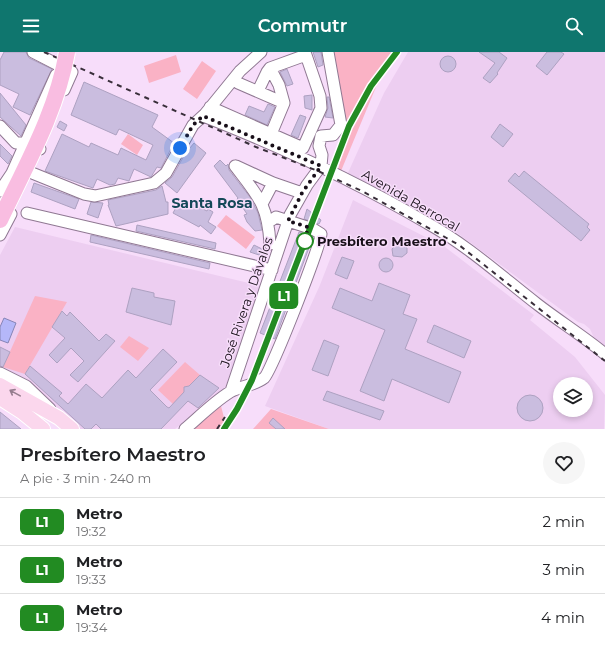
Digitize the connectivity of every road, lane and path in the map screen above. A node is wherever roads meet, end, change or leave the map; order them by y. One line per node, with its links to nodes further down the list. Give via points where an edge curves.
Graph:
1 (33, 52): 4 (street)
2 (261, 52): 9 (street, via 240,71)
3 (328, 52): 14 (street, via 341,125 333,135 321,136)
4 (64, 59): 12 (street); 13 (street, via 72,72 46,141); 23 (highway, bridge, via 62,74 49,110)
5 (270, 68): 7 (street); 8 (street); 11 (street, via 306,55 320,96 321,108 303,148)
6 (238, 83): 7 (street)
7 (258, 91): 8 (street)
8 (284, 103): 11 (street)
9 (204, 114): 11 (street); 14 (street, Avenida Berrocal); 16 (street, via 193,125 166,173 161,179 145,186 128,187 95,196)
10 (0, 126): 12 (street, via 16,143)
11 (271, 134)
12 (26, 143): 13 (street, via 32,143); 17 (street)
13 (40, 150): 16 (street)
14 (321, 166): 20 (street, José Rivera y Dávalos); 30 (street, Avenida Berrocal, via 428,223 478,257)
15 (0, 171): 17 (street)
16 (32, 173): 26 (street)
17 (8, 179): 19 (street)
18 (273, 182): 20 (street); 21 (street); 21 (street, via 235,166)
19 (0, 191)
20 (302, 193): 24 (street, José Rivera y Dávalos)
21 (262, 204): 25 (street)
22 (27, 213): 29 (street)
23 (0, 220)
24 (288, 221): 25 (street, via 276,217); 28 (street, José Rivera y Dávalos); 33 (street, via 319,231 322,237 268,374 258,382)
25 (269, 222): 28 (street)
26 (0, 235)
27 (259, 240): 28 (street)
28 (274, 248): 29 (street, José Rivera y Dávalos)
29 (272, 270): 33 (street, José Rivera y Dávalos)
30 (605, 354)
31 (0, 373): 35 (street, via 26,386)
32 (0, 385): 35 (main road, one-way to 32)
33 (231, 391): 38 (street)
34 (0, 398): 36 (main road)
35 (59, 418): 37 (main road)
36 (43, 429)
37 (72, 429)
38 (185, 429)

